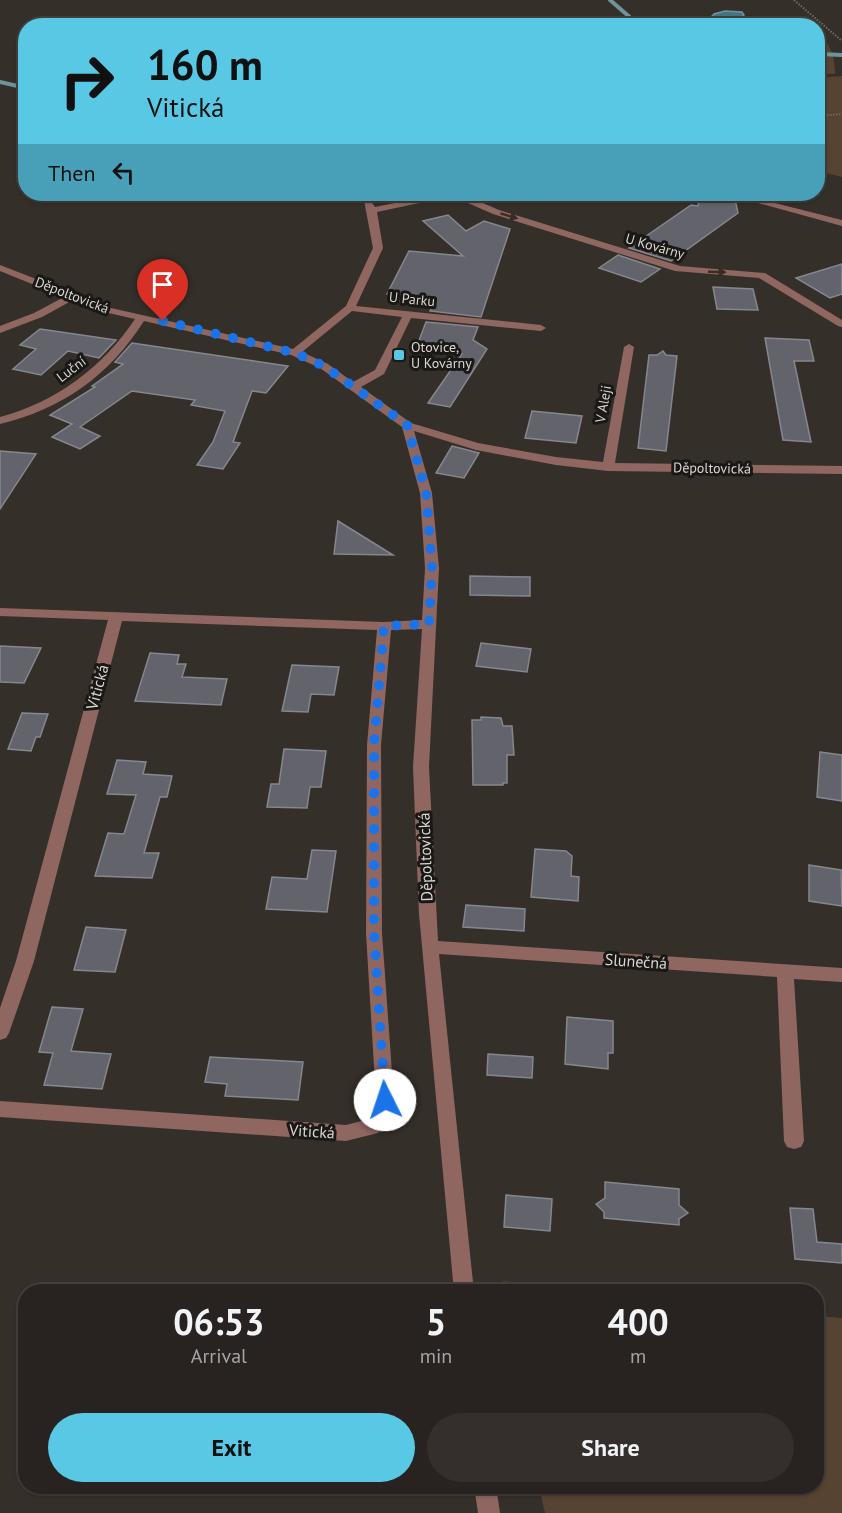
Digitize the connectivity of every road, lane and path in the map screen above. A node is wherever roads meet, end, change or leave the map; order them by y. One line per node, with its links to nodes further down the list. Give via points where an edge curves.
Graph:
1 (794, 0): 2 (path)
2 (815, 18)
3 (825, 26): 4 (path)
4 (842, 41)
5 (842, 114): 6 (path)
6 (825, 115)
7 (403, 201): 13 (street, via 369,206 378,248)
8 (471, 201): 16 (street, U Kovárny, one-way to 16, via 679,268 761,275)
9 (756, 201): 10 (street)
10 (842, 224)
11 (0, 268): 12 (street, Děpoltovická)
12 (71, 297): 15 (street, Děpoltovická); 18 (street)
13 (351, 308): 14 (street, U Parku); 20 (street)
14 (408, 314): 17 (street, U Parku); 21 (street, via 380,372)
15 (142, 316): 20 (street, Děpoltovická); 22 (street, Luční, via 114,355 70,390 44,407)
16 (842, 324)
17 (541, 328)
18 (0, 330)
19 (628, 347): 24 (street, V Aleji)
20 (295, 353): 21 (street, Děpoltovická)
21 (354, 386): 23 (street, Děpoltovická)
22 (0, 421)
23 (407, 425): 24 (street, Děpoltovická, via 476,446); 28 (street, Děpoltovická, via 426,492 432,568)
24 (608, 467): 25 (street, Děpoltovická)
25 (842, 470)
26 (0, 612): 27 (street)
27 (116, 618): 29 (street); 33 (street, Vitická, via 25,961)
28 (429, 624): 29 (street); 30 (street, Děpoltovická, via 421,767)
29 (384, 626): 34 (street, Vitická, via 374,745 374,933 385,1100 371,1127 346,1133)
30 (430, 947): 31 (street, Slunečná); 36 (street, Děpoltovická)
31 (785, 971): 32 (street, Slunečná); 35 (street)
32 (842, 975)
33 (0, 1033)
34 (0, 1109)
35 (794, 1142)
36 (463, 1284)
37 (486, 1494): 38 (street)
38 (489, 1513)

